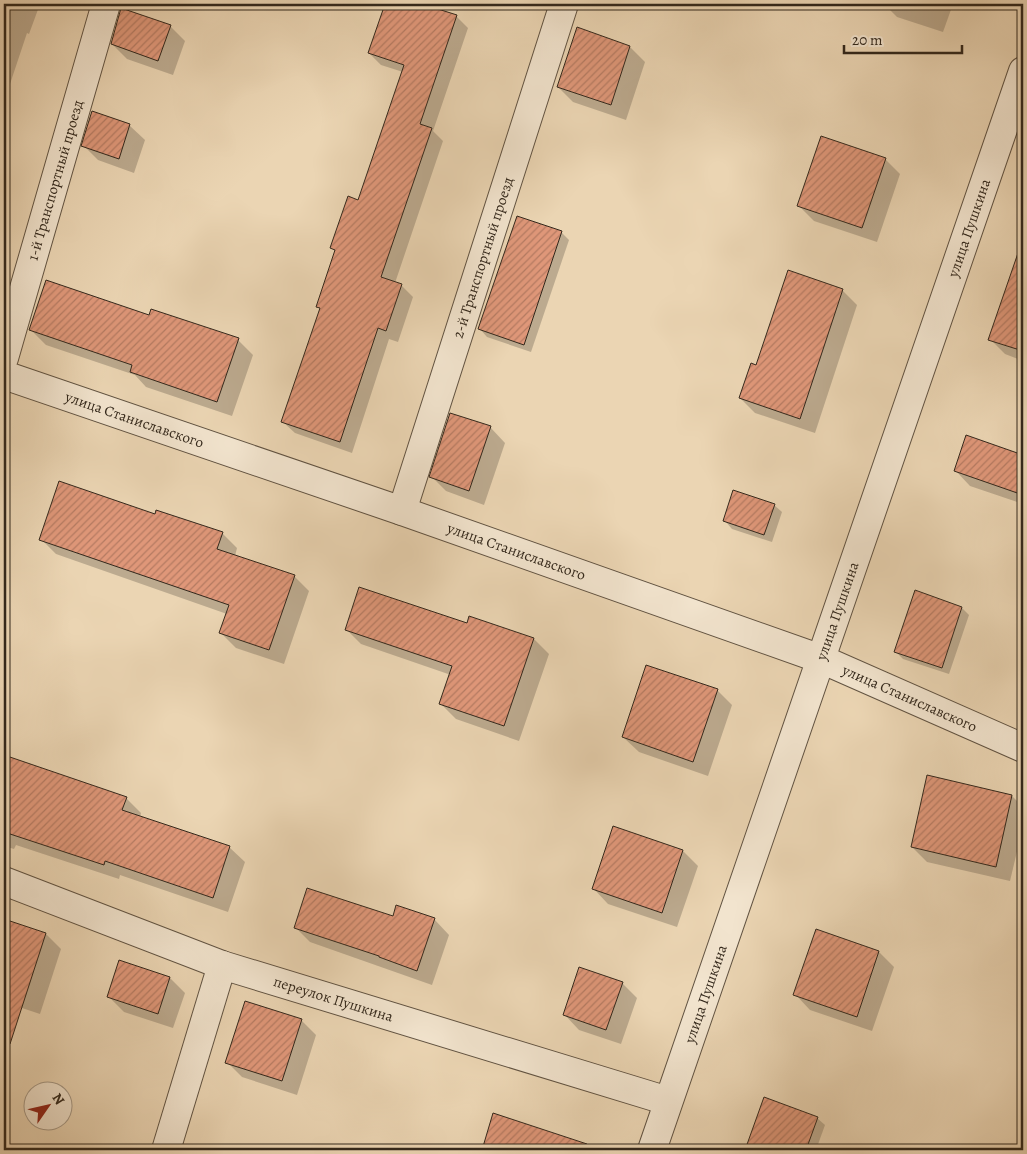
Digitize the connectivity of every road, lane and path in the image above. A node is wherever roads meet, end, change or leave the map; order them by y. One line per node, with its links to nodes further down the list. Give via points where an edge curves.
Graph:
1 (106, 4): 4 (street, 1-й Транспортный проезд)
2 (564, 4): 6 (street, 2-й Транспортный проезд)
3 (1023, 71): 7 (street, улица Пушкина)
4 (4, 358)
5 (4, 375): 6 (street, улица Станиславского)
6 (402, 511): 7 (street, улица Станиславского)
7 (821, 659): 8 (street, улица Станиславского); 11 (street, улица Пушкина)
8 (1023, 748)
9 (4, 881): 10 (street, переулок Пушкина)
10 (222, 964): 11 (street, переулок Пушкина); 12 (street)
11 (668, 1102): 13 (street, улица Пушкина)
12 (166, 1150)
13 (652, 1150)

